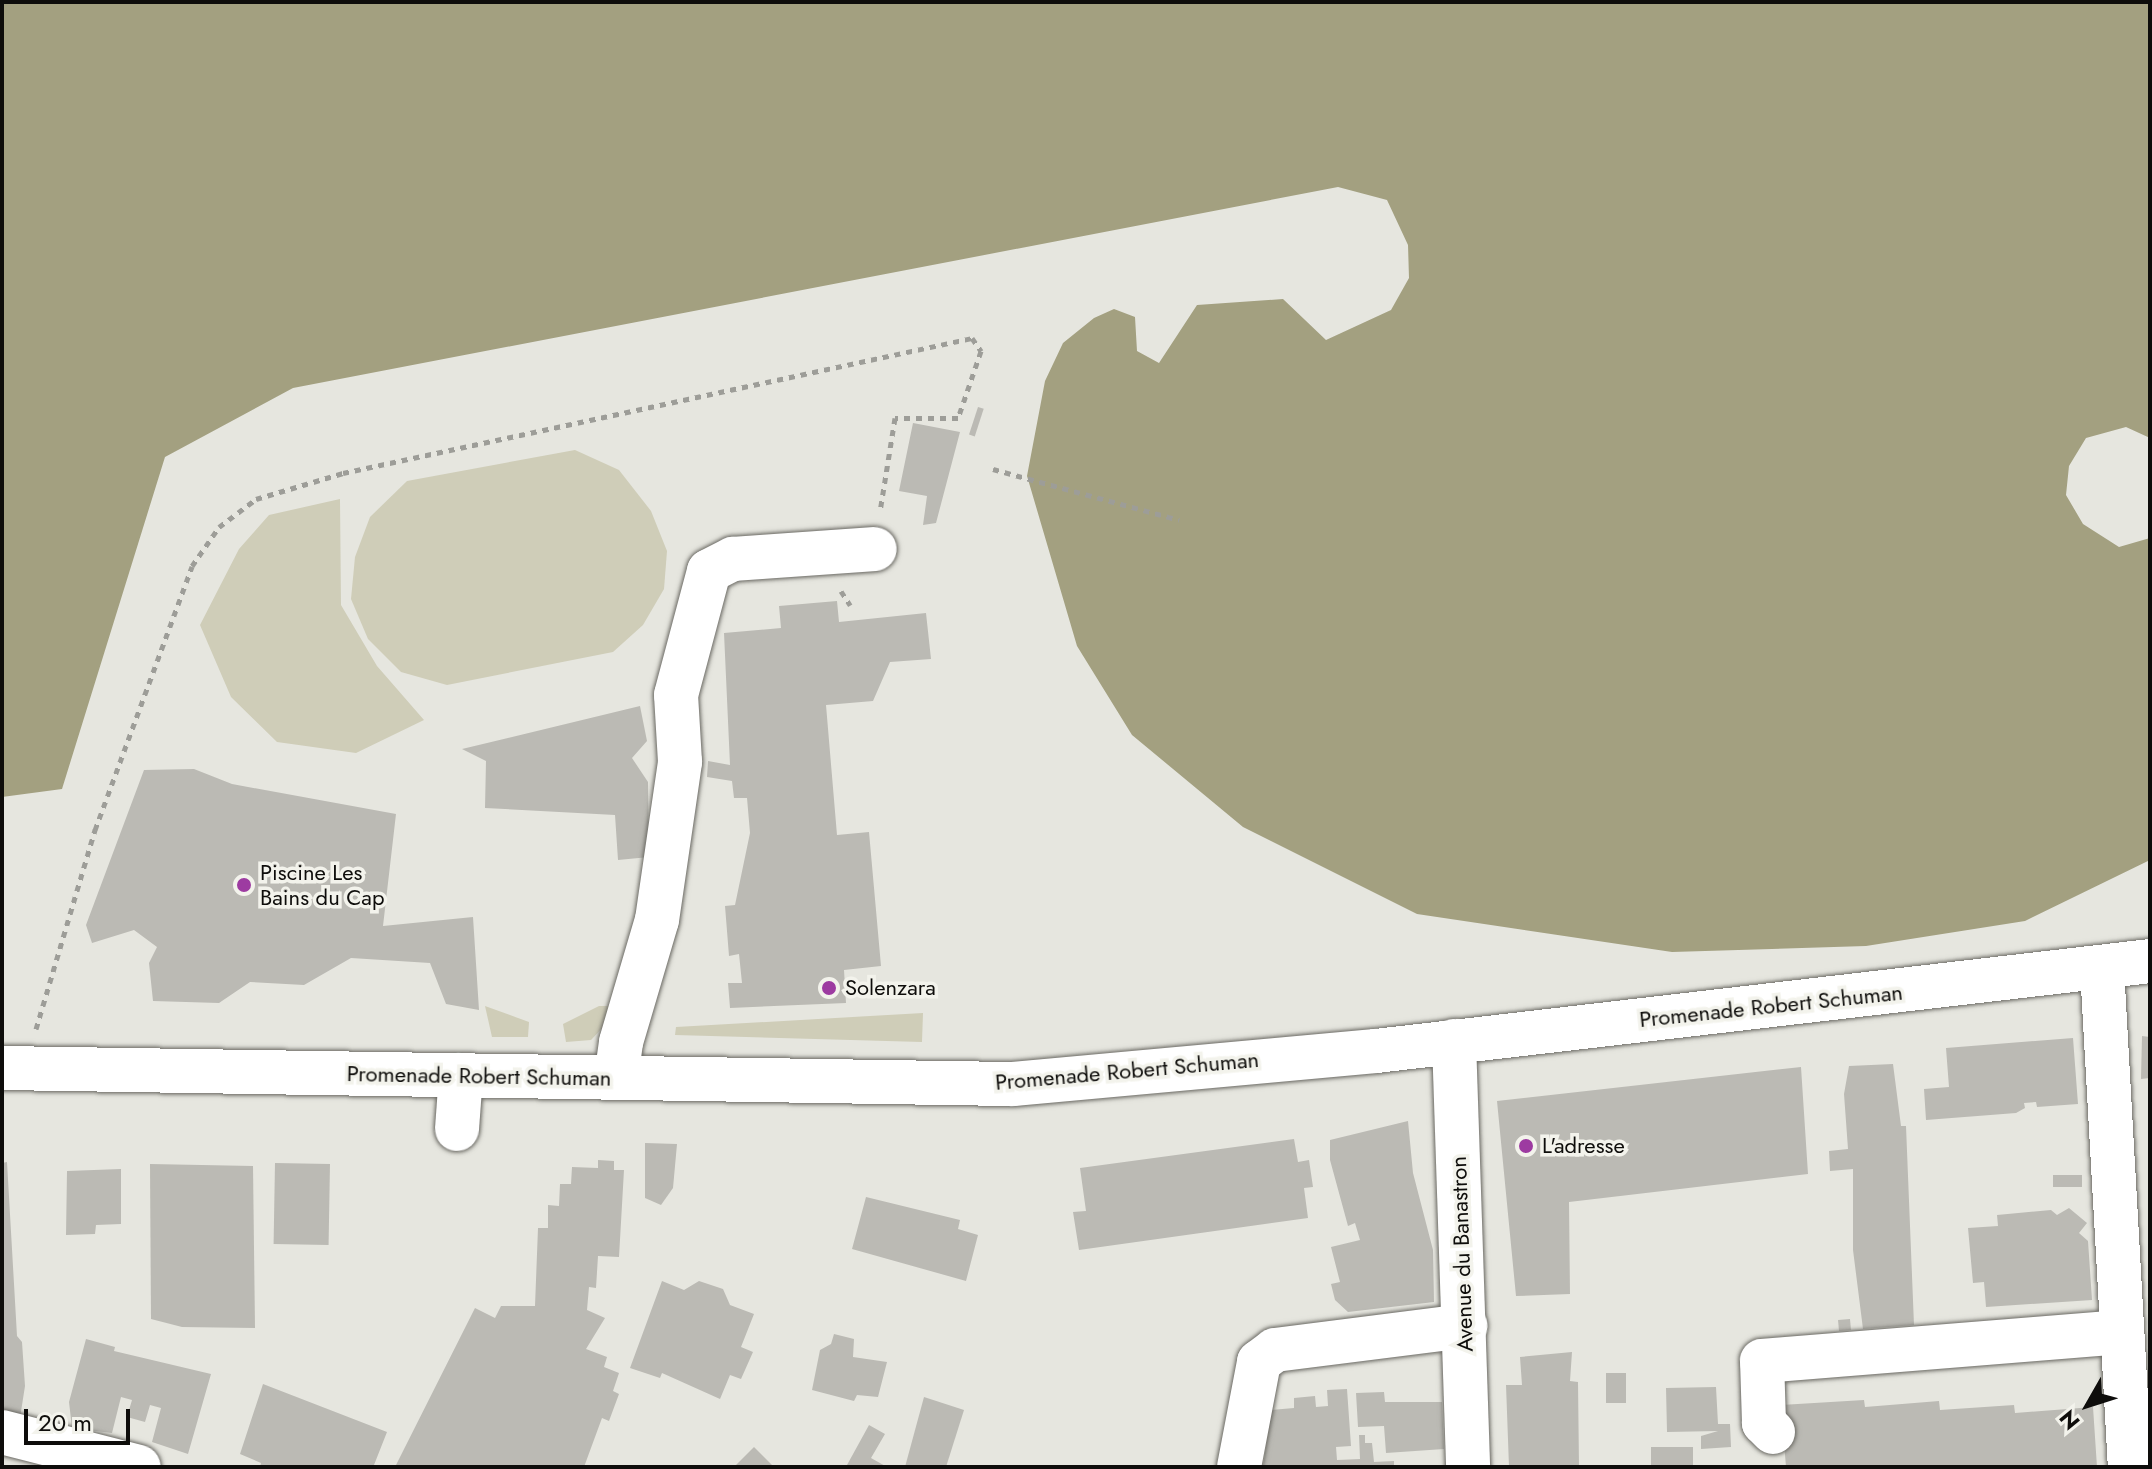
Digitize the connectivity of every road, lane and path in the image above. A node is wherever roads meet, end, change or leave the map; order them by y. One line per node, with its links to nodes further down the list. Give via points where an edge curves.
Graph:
1 (993, 469): 2 (path)
2 (1179, 520)
3 (875, 549): 7 (path, via 895,418 958,418 981,351 972,338 343,473 256,499 219,527 192,566 95,830 35,1032); 9 (main road, via 733,559 709,571 676,695 680,762 657,920 621,1042)
4 (2150, 961): 5 (main road, Promenade Robert Schuman)
5 (2102, 968): 6 (main road, Promenade Robert Schuman); 12 (main road)
6 (1454, 1041): 9 (main road, Promenade Robert Schuman, via 1013,1084); 11 (main road, Avenue du Banastron)
7 (13, 1050): 8 (main road, Promenade Robert Schuman)
8 (461, 1075): 9 (main road, Promenade Robert Schuman); 10 (main road)
9 (616, 1078)
10 (457, 1129)
11 (1465, 1326): 16 (main road, via 1275,1350 1259,1362); 17 (main road, Avenue du Banastron)
12 (2122, 1332): 13 (main road, via 1762,1361 1764,1423); 18 (main road)
13 (1773, 1432)
14 (8, 1438): 15 (main road)
15 (139, 1467)
16 (1239, 1467)
17 (1468, 1467)
18 (2130, 1467)

